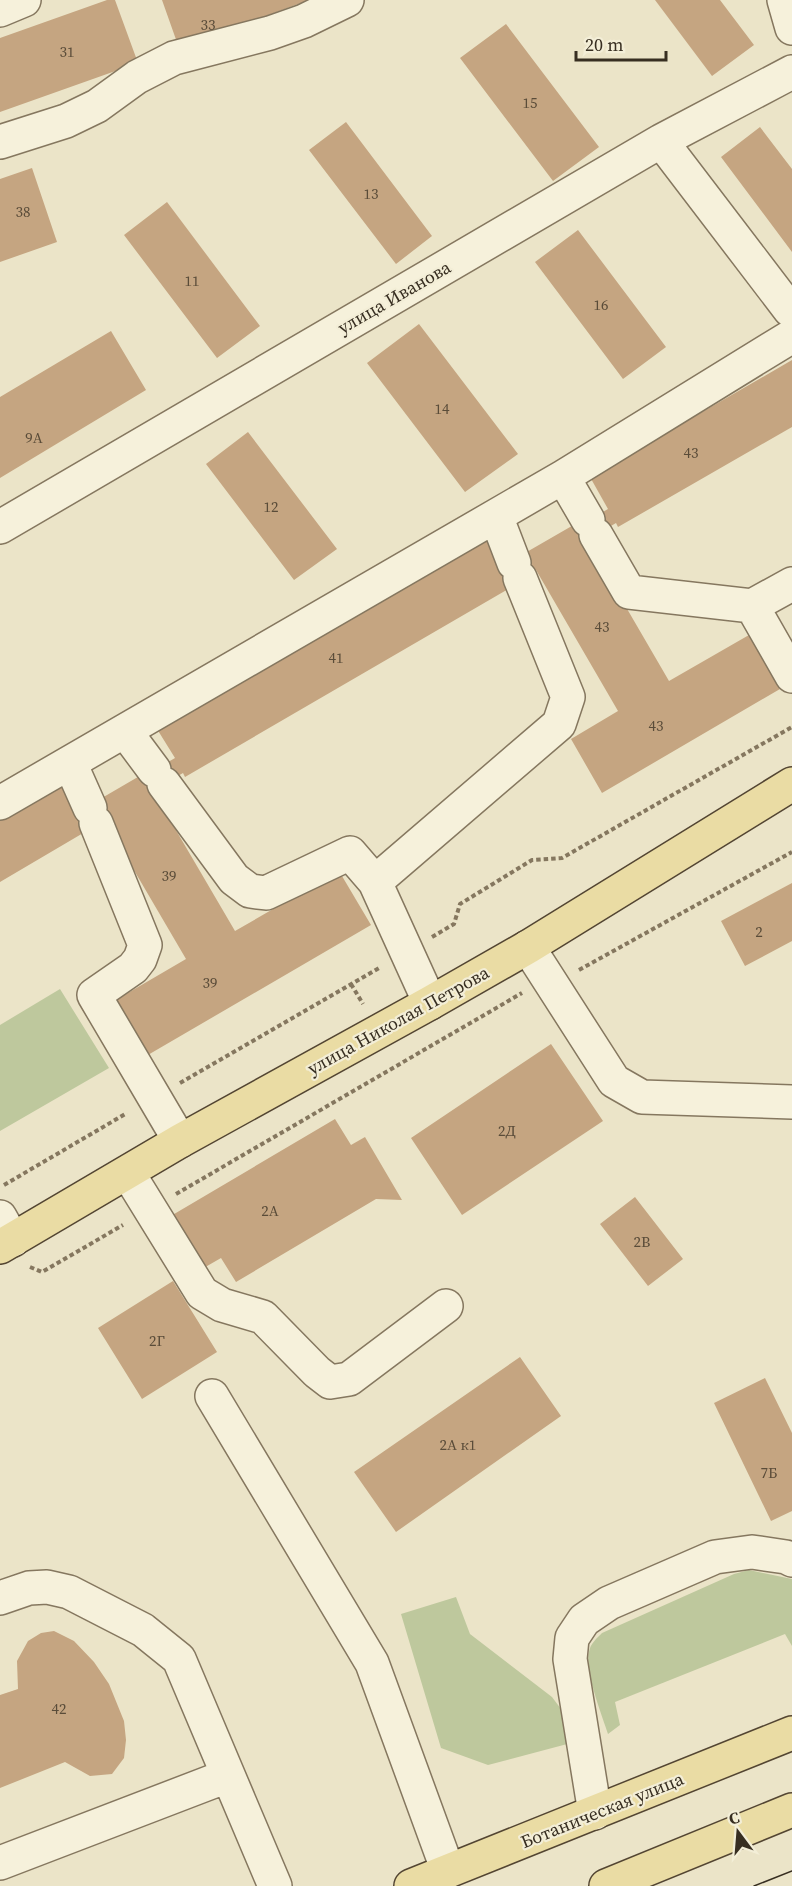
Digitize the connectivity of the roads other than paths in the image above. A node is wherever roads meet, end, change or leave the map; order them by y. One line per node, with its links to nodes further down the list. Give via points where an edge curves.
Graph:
1 (24, 0): 4 (street)
2 (347, 0): 8 (street, via 270,33 174,58 66,121)
3 (784, 0): 5 (street)
4 (0, 10)
5 (792, 28)
6 (792, 72): 7 (street, улица Иванова)
7 (661, 141): 9 (street); 13 (street, улица Иванова)
8 (0, 142)
9 (792, 308)
10 (792, 336): 11 (street)
11 (563, 477): 12 (street); 15 (street, via 629,592)
12 (496, 516): 17 (street); 21 (street, via 568,697 559,724)
13 (4, 518)
14 (792, 584): 15 (street)
15 (752, 606): 16 (street)
16 (792, 676)
17 (125, 730): 18 (street); 21 (street, via 234,879 250,891 266,893 350,854)
18 (70, 763): 20 (street); 25 (street, via 145,945 132,968 94,995)
19 (792, 784): 22 (main road, улица Николая Петрова)
20 (0, 803)
21 (375, 882): 23 (street)
22 (528, 947): 23 (main road, улица Николая Петрова); 24 (street, via 614,1081 642,1096)
23 (430, 1003): 25 (main road, улица Николая Петрова)
24 (792, 1102)
25 (180, 1141): 26 (main road, улица Николая Петрова)
26 (128, 1173): 27 (main road, улица Николая Петрова); 28 (street, via 202,1293 222,1305 263,1317 330,1382 349,1379)
27 (10, 1242)
28 (446, 1306)
29 (212, 1396): 37 (street, via 372,1663)
30 (792, 1560): 35 (street, via 752,1552 715,1557 609,1603 584,1620 572,1638 570,1659)
31 (0, 1598): 33 (street, via 29,1588 69,1592 143,1630 164,1646 179,1659)
32 (792, 1733): 35 (main road, Ботаническая улица)
33 (228, 1776): 36 (street); 38 (street)
34 (792, 1810): 40 (main road)
35 (595, 1813): 37 (main road, Ботаническая улица)
36 (0, 1863)
37 (448, 1871): 39 (main road, Ботаническая улица)
38 (275, 1886)
39 (411, 1886)
40 (606, 1886)

